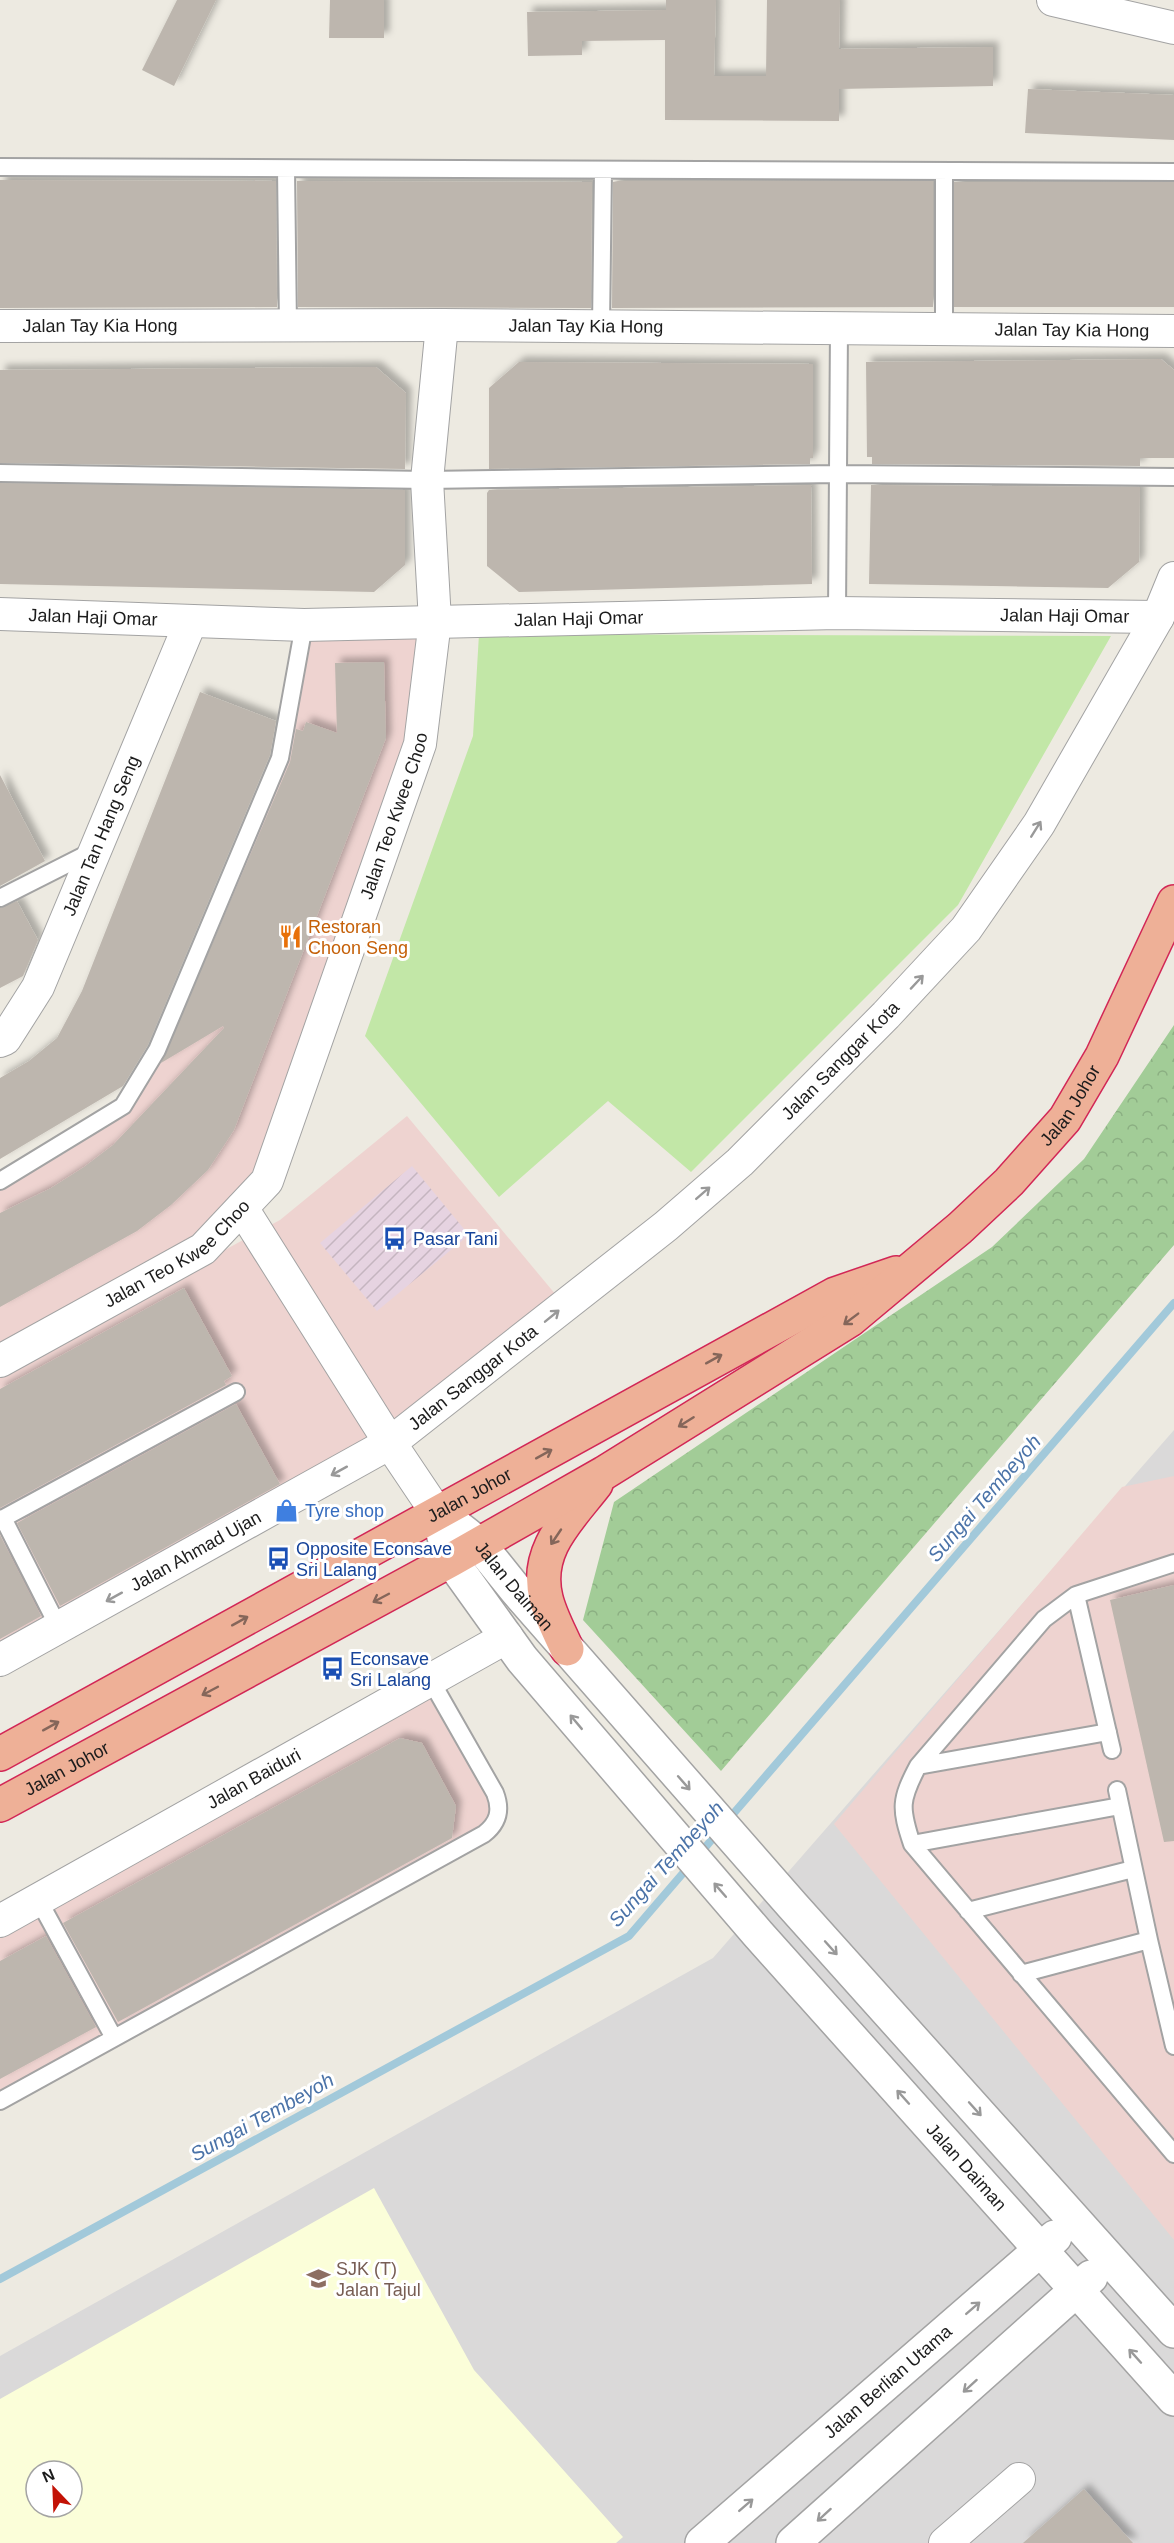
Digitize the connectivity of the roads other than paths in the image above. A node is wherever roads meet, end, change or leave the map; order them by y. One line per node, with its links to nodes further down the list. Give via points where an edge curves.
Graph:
1 (1053, 0): 2 (street)
2 (1174, 28)
3 (0, 167): 4 (lane)
4 (286, 169): 5 (lane); 10 (lane)
5 (603, 170): 6 (lane); 11 (lane)
6 (944, 171): 7 (lane); 13 (lane)
7 (1174, 172)
8 (442, 325): 10 (street, Jalan Tay Kia Hong); 11 (street, Jalan Tay Kia Hong); 18 (street, Jalan Teo Kwee Choo)
9 (0, 326): 10 (street, Jalan Tay Kia Hong)
10 (288, 326)
11 (601, 326): 12 (street, Jalan Tay Kia Hong)
12 (839, 328): 13 (street, Jalan Tay Kia Hong); 16 (lane)
13 (944, 329): 14 (street, Jalan Tay Kia Hong)
14 (1174, 331)
15 (0, 473): 18 (lane)
16 (837, 474): 17 (lane); 18 (lane); 20 (lane)
17 (1174, 477)
18 (427, 480): 24 (street, Jalan Teo Kwee Choo)
19 (1174, 578): 22 (street, Jalan Sanggar Kota)
20 (837, 613): 22 (street, Jalan Haji Omar); 24 (street, Jalan Haji Omar)
21 (0, 614): 23 (street, Jalan Haji Omar)
22 (1158, 617): 35 (street, Jalan Sanggar Kota, one-way to 22, via 666,1226 740,1162 958,938 1039,824)
23 (191, 621): 25 (street, Jalan Haji Omar); 26 (street, Jalan Tan Hang Seng)
24 (435, 621): 25 (street, Jalan Haji Omar); 31 (street, Jalan Teo Kwee Choo, via 420,744 267,1181)
25 (304, 625): 30 (lane, via 280,758 158,1050 123,1106)
26 (94, 851): 27 (lane); 29 (street, Jalan Tan Hang Seng, via 38,987)
27 (0, 898)
28 (1174, 902): 32 (highway, Jalan Johor, via 1102,1056 1065,1119 1009,1182)
29 (0, 1041)
30 (0, 1180)
31 (242, 1208): 33 (street, Jalan Teo Kwee Choo, via 203,1249); 35 (street)
32 (911, 1267): 36 (highway, Jalan Johor, one-way to 36, via 850,1320); 37 (highway, Jalan Johor, one-way to 32, via 835,1294)
33 (0, 1361)
34 (236, 1392): 38 (lane)
35 (390, 1443): 37 (street); 42 (street, Jalan Ahmad Ujan, one-way to 42)
36 (604, 1473): 39 (highway, Jalan Johor); 44 (highway, one-way to 44, via 545,1557 546,1599)
37 (437, 1513): 39 (street, Jalan Daiman); 49 (highway, Jalan Johor, one-way to 37)
38 (2, 1519): 42 (lane)
39 (465, 1552): 43 (street, Jalan Daiman); 44 (street, Jalan Daiman); 51 (highway, Jalan Johor, one-way to 51)
40 (1174, 1563): 41 (lane)
41 (1076, 1595): 47 (lane); 50 (lane, via 1044,1619)
42 (59, 1628): 45 (street, Jalan Ahmad Ujan)
43 (507, 1637): 46 (street, Jalan Baiduri); 64 (street, Jalan Daiman, one-way to 43, via 758,1934)
44 (567, 1649): 63 (street, Jalan Daiman, one-way to 63)
45 (0, 1660)
46 (430, 1679): 54 (street, Jalan Baiduri); 59 (lane, via 500,1804 493,1827)
47 (1108, 1732): 48 (lane); 50 (lane)
48 (1112, 1750)
49 (0, 1754)
50 (918, 1766): 52 (lane, via 904,1792 904,1820)
51 (0, 1805)
52 (912, 1844): 53 (lane, via 1119,1798); 55 (lane)
53 (1133, 1869): 55 (lane); 57 (lane)
54 (38, 1899): 56 (street, Jalan Baiduri); 59 (lane)
55 (968, 1911): 58 (lane)
56 (0, 1921)
57 (1149, 1940): 58 (lane); 60 (lane)
58 (1021, 1974): 62 (lane)
59 (114, 2038): 61 (lane)
60 (1174, 2046)
61 (0, 2101)
62 (1174, 2154)
63 (1074, 2220): 64 (street, Jalan Berlian Utama); 65 (street)
64 (1039, 2250): 66 (street, Jalan Daiman); 70 (street, Jalan Berlian Utama, one-way to 64)
65 (1110, 2259): 66 (street); 67 (street)
66 (1076, 2291): 68 (street, Jalan Daiman, one-way to 66); 71 (street, one-way to 71)
67 (1174, 2331)
68 (1174, 2399)
69 (1019, 2479): 72 (street)
70 (702, 2543)
71 (793, 2543)
72 (945, 2543)

